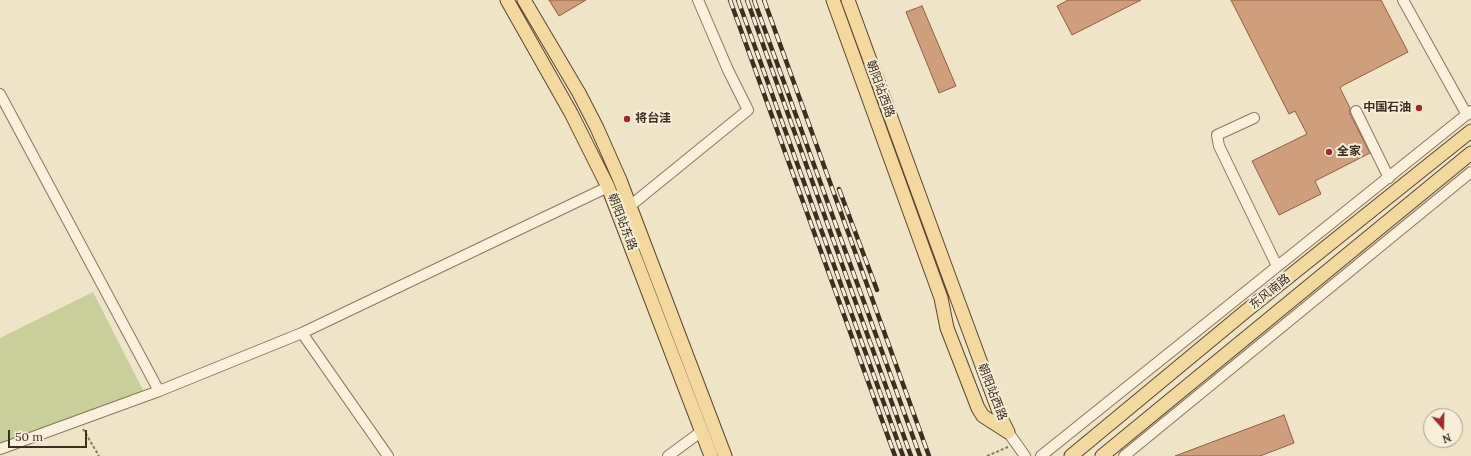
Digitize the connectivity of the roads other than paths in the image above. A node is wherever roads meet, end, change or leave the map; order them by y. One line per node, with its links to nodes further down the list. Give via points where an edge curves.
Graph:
1 (508, 0): 15 (main road, 朝阳站东路, via 571,113)
2 (524, 0): 16 (main road, 朝阳站东路, via 597,128)
3 (698, 0): 16 (street, via 748,110)
4 (833, 0): 21 (main road, 朝阳站西路, via 940,298 947,328 978,408 983,416)
5 (848, 0): 21 (main road, 朝阳站西路)
6 (1403, 0): 9 (street)
7 (0, 94): 19 (street)
8 (1356, 111): 14 (street)
9 (1469, 113): 14 (street)
10 (1254, 118): 17 (street, via 1217,135 1219,146)
11 (1471, 131): 29 (main road, 东风南路, via 1246,311)
12 (1471, 153): 30 (main road, 东风南路)
13 (1471, 172): 31 (street)
14 (1389, 178): 17 (street)
15 (608, 187): 18 (street); 20 (main road, 朝阳站东路)
16 (630, 206): 26 (main road, 朝阳站东路)
17 (1277, 266): 28 (street)
18 (302, 333): 19 (street); 23 (street)
19 (159, 391): 22 (street)
20 (702, 431): 24 (street); 25 (main road, 朝阳站东路)
21 (1008, 432): 27 (street)
22 (0, 449)
23 (388, 456)
24 (668, 456)
25 (711, 456)
26 (725, 456)
27 (1025, 456)
28 (1041, 456)
29 (1071, 456)
30 (1102, 456)
31 (1124, 456)

